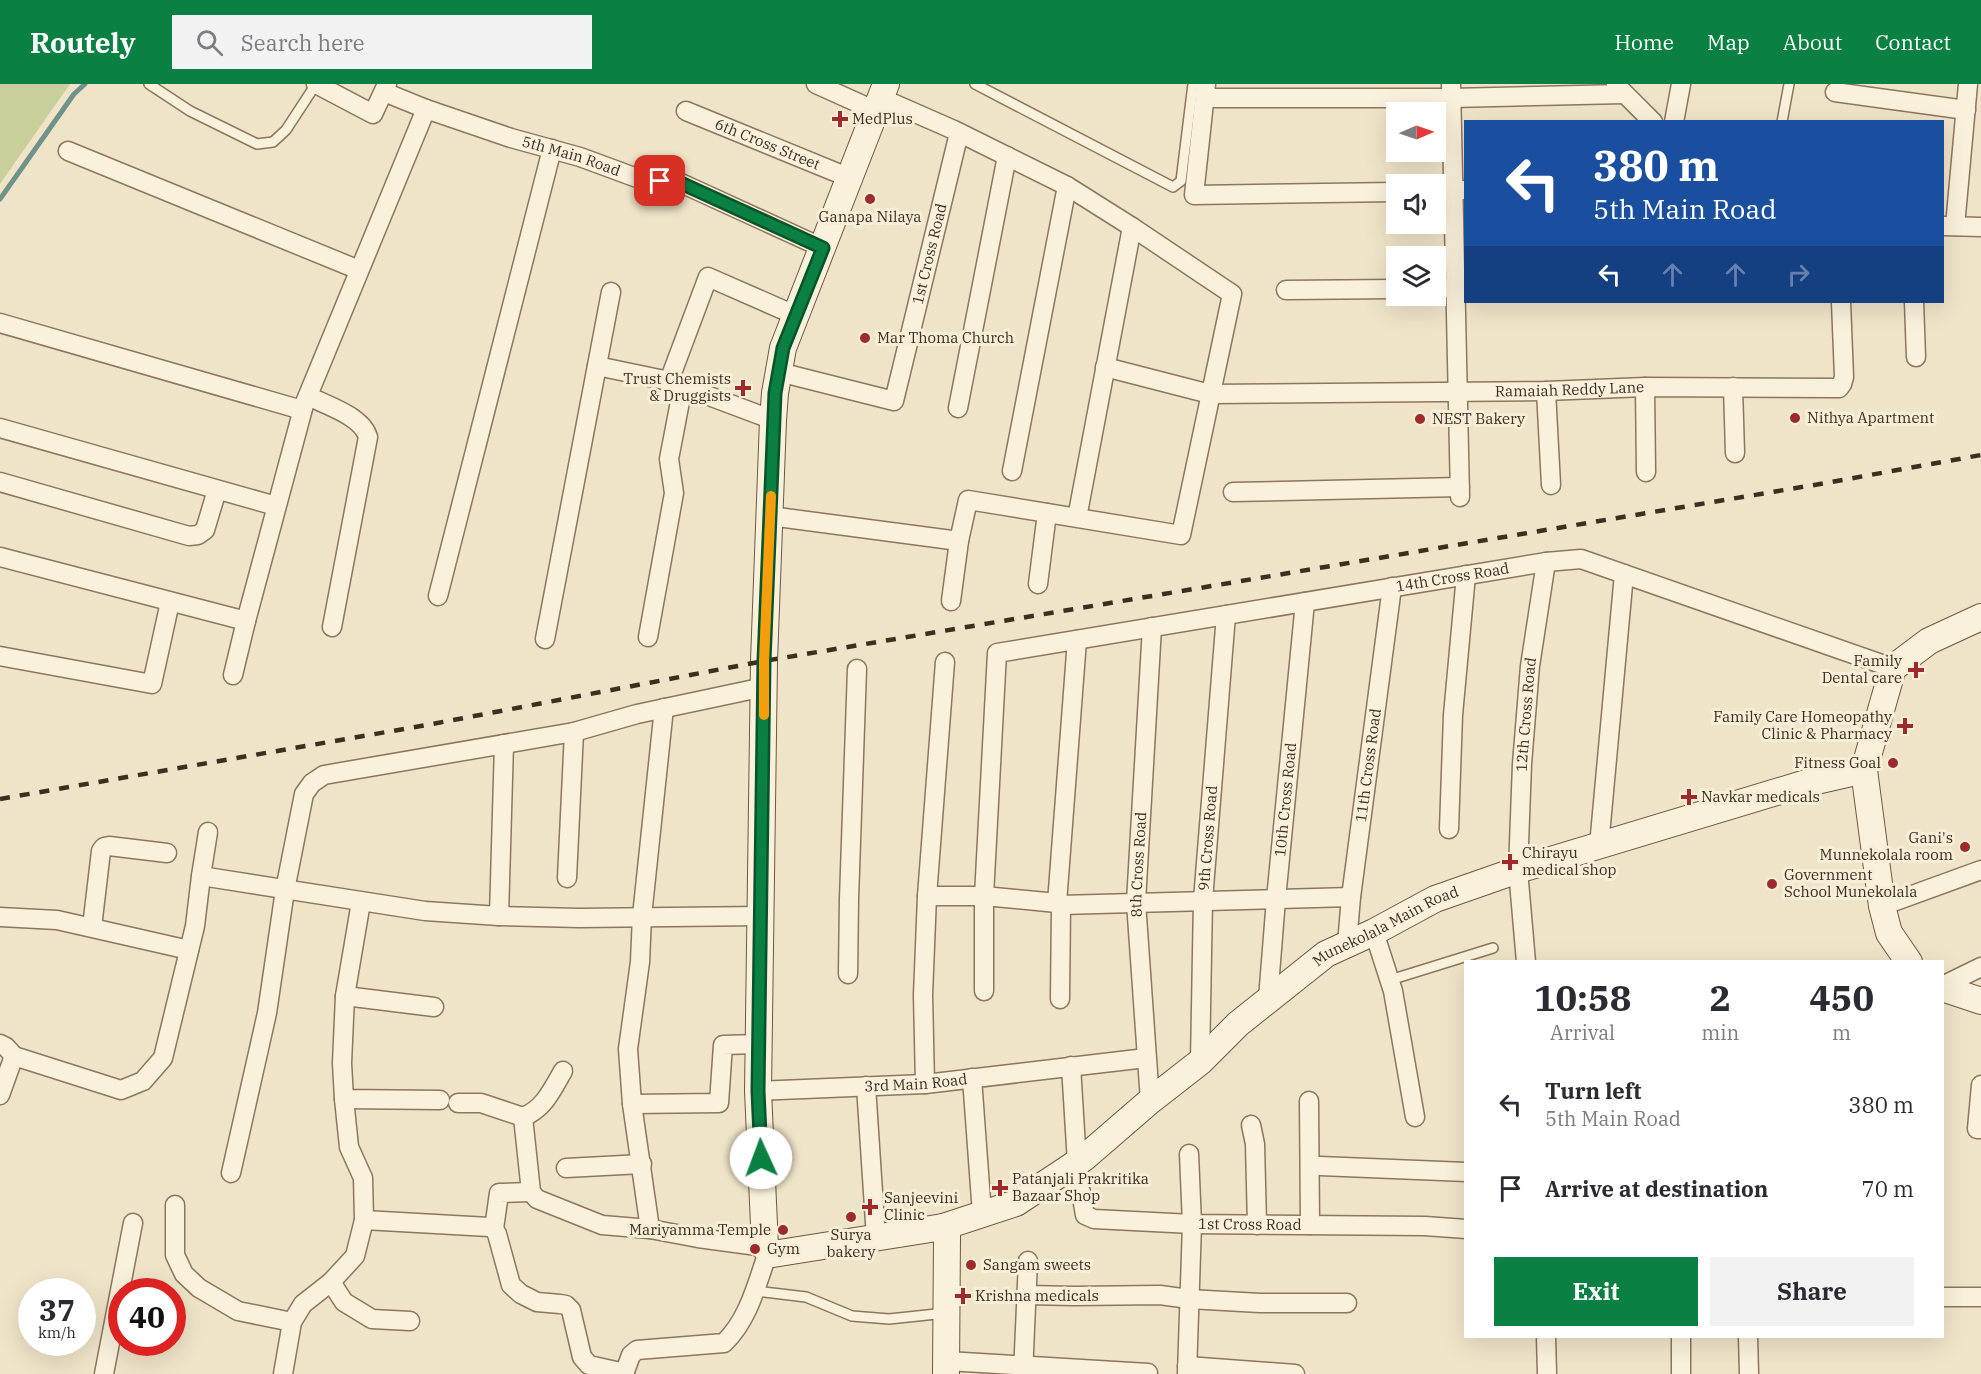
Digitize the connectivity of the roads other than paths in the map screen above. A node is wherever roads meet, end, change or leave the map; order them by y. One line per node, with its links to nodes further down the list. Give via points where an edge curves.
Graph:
1 (149, 84): 2 (lane, via 190,111 257,144 273,142 285,130)
2 (316, 84): 8 (street, via 373,114)
3 (816, 84): 13 (street)
4 (975, 84): 9 (lane, via 1173,187 1181,181)
5 (1681, 84): 18 (street)
6 (1789, 84): 19 (lane)
7 (1968, 84): 15 (street)
8 (385, 88): 14 (street, 5th Main Road)
9 (1202, 89): 11 (street); 28 (street, via 1194,195)
10 (1619, 89): 11 (street); 17 (street)
11 (1451, 91): 27 (street)
12 (1835, 92): 15 (street)
13 (881, 98): 20 (street); 24 (street)
14 (426, 109): 21 (street, 5th Main Road); 33 (street)
15 (1965, 110): 25 (street)
16 (686, 111): 24 (street, 6th Cross Street)
17 (1651, 120)
18 (1674, 120)
19 (1782, 120)
20 (959, 133): 23 (street); 45 (street, 1st Cross Road, via 894,401)
21 (552, 149): 32 (street, 5th Main Road, via 637,178 683,184); 74 (street)
22 (68, 151): 33 (street)
23 (1007, 156): 26 (street); 53 (street)
24 (850, 178): 32 (street)
25 (1951, 183): 30 (street)
26 (1067, 186): 29 (street); 57 (street)
27 (1451, 190): 34 (street)
28 (1386, 192)
29 (1132, 226): 44 (street); 51 (street, via 1232,294)
30 (1949, 226): 31 (street)
31 (1981, 227)
32 (823, 248): 40 (street)
33 (359, 270): 52 (street)
34 (1460, 288): 50 (street)
35 (1386, 289): 36 (street)
36 (1286, 290)
37 (611, 292): 43 (street)
38 (1841, 303): 48 (street, Ramaiah Reddy Lane, via 1844,377 1839,388)
39 (1914, 303): 42 (street)
40 (797, 316): 45 (street, via 783,348); 46 (street, via 708,277)
41 (0, 323): 52 (street)
42 (1916, 357)
43 (597, 366): 46 (street); 84 (street)
44 (1105, 367): 51 (street, Ramaiah Reddy Lane); 66 (street)
45 (779, 372): 54 (street)
46 (676, 383): 54 (street); 83 (street, via 669,459 674,493)
47 (1645, 387): 48 (street, Ramaiah Reddy Lane); 49 (street, Ramaiah Reddy Lane); 58 (street)
48 (1733, 387): 56 (street)
49 (1546, 392): 50 (street, Ramaiah Reddy Lane); 60 (street)
50 (1457, 393): 51 (street, Ramaiah Reddy Lane); 62 (street, via 1460,492)
51 (1210, 394): 66 (street, via 1181,535)
52 (305, 403): 63 (street); 81 (street, via 359,421 368,437)
53 (958, 408)
54 (773, 420): 65 (street)
55 (0, 428): 61 (street)
56 (1734, 453)
57 (1012, 471)
58 (1646, 472)
59 (0, 482): 61 (street, via 189,536 205,530)
60 (1551, 485)
61 (217, 490): 63 (street)
62 (1233, 492)
63 (276, 506): 80 (street)
64 (1047, 513): 66 (street); 67 (street, via 968,500); 72 (street)
65 (770, 516): 67 (street); 91 (street)
66 (1077, 518)
67 (959, 541): 75 (street)
68 (0, 557): 76 (street)
69 (1546, 562): 70 (street, 14th Cross Road, via 1581,559); 71 (street, 14th Cross Road); 100 (street, 12th Cross Road, via 1530,666)
70 (1624, 574): 88 (street, 14th Cross Road); 98 (street)
71 (1466, 575): 73 (street, 14th Cross Road); 96 (street)
72 (1038, 584)
73 (1392, 587): 77 (street, 14th Cross Road); 107 (street, 11th Cross Road)
74 (438, 596)
75 (951, 601)
76 (170, 602): 80 (street); 86 (street, via 152,684)
77 (1305, 602): 78 (street, 14th Cross Road); 108 (street, 10th Cross Road)
78 (1226, 615): 82 (street, 14th Cross Road); 109 (street, 9th Cross Road)
79 (1981, 617): 88 (street, via 1929,641)
80 (246, 621): 90 (street)
81 (332, 627)
82 (1152, 627): 85 (street, 14th Cross Road); 111 (street, 8th Cross Road)
83 (648, 637)
84 (545, 639)
85 (1077, 640): 106 (street, 14th Cross Road, via 997,653); 112 (street)
86 (0, 656)
87 (945, 662): 105 (street)
88 (1893, 668): 95 (street)
89 (857, 669): 126 (street)
90 (233, 675)
91 (764, 687): 92 (street); 116 (street)
92 (664, 708): 93 (street); 115 (street)
93 (574, 732): 94 (street); 103 (street)
94 (504, 744): 104 (street, via 324,775 304,794); 114 (street)
95 (1864, 770): 98 (street, Munekolala Main Road, via 1803,784); 113 (street)
96 (1449, 829)
97 (208, 832): 102 (street)
98 (1599, 846): 100 (street, Munekolala Main Road)
99 (167, 853): 118 (street, via 104,847)
100 (1518, 870): 119 (street, Munekolala Main Road, via 1435,899); 123 (street, 12th Cross Road)
101 (1981, 870): 113 (street)
102 (201, 876): 104 (street); 122 (street)
103 (567, 878)
104 (285, 890): 110 (street); 163 (street, via 267,1013)
105 (927, 896): 106 (street); 144 (street)
106 (984, 896): 112 (street); 130 (street)
107 (1351, 897): 108 (street); 120 (street, 11th Cross Road)
108 (1276, 899): 109 (street); 133 (street, 10th Cross Road)
109 (1203, 900): 111 (street); 140 (street, 9th Cross Road)
110 (361, 902): 114 (street); 131 (street)
111 (1136, 902): 112 (street); 139 (street, 8th Cross Road)
112 (1059, 904): 132 (street)
113 (1882, 906): 124 (street, via 1889,933)
114 (500, 916): 115 (street)
115 (642, 916): 116 (street); 152 (street, via 628,1049)
116 (761, 916): 137 (street)
117 (0, 917): 118 (street, via 57,920)
118 (92, 927): 122 (street)
119 (1374, 932): 120 (street, Munekolala Main Road); 127 (street)
120 (1347, 944): 133 (street, Munekolala Main Road, via 1326,954)
121 (1493, 948): 127 (lane)
122 (189, 950): 138 (street, via 163,1058 142,1082 121,1090)
123 (1526, 960)
124 (1908, 960)
125 (1981, 967): 128 (street)
126 (848, 974)
127 (1390, 980): 154 (street)
128 (1944, 986)
129 (1944, 988): 134 (street)
130 (984, 991)
131 (345, 996): 135 (street); 149 (street)
132 (1060, 999)
133 (1268, 999): 140 (street, Munekolala Main Road)
134 (1981, 1001)
135 (434, 1007)
136 (0, 1044): 138 (street)
137 (759, 1044): 147 (street); 152 (street, via 723,1045 719,1103)
138 (14, 1056): 148 (street)
139 (1146, 1058): 141 (street, 3rd Main Road); 150 (street, 8th Cross Road)
140 (1200, 1062): 150 (street, Munekolala Main Road)
141 (1071, 1066): 143 (street, 3rd Main Road); 159 (street)
142 (563, 1071): 153 (street, via 543,1105)
143 (972, 1078): 144 (street, 3rd Main Road); 166 (street)
144 (925, 1083): 146 (street, 3rd Main Road)
145 (1981, 1085): 156 (street, via 1977,1129)
146 (866, 1086): 147 (street, 3rd Main Road); 176 (street)
147 (758, 1091): 177 (street)
148 (0, 1095)
149 (345, 1099): 153 (street, via 481,1103); 167 (street, via 349,1147 363,1178)
150 (1150, 1101): 159 (street, Munekolala Main Road)
151 (1309, 1101): 171 (street)
152 (632, 1104): 158 (street)
153 (523, 1117): 164 (street)
154 (1415, 1117)
155 (1251, 1125): 170 (street)
156 (1981, 1129)
157 (1189, 1154): 169 (street)
158 (642, 1164): 161 (street); 174 (street)
159 (1073, 1165): 166 (street, Munekolala Main Road, via 1016,1203); 169 (street, 1st Cross Road, via 1085,1215 1094,1219)
160 (1320, 1166): 162 (street)
161 (566, 1168)
162 (1464, 1172)
163 (231, 1173)
164 (531, 1192): 173 (street, via 499,1193); 174 (street, via 537,1199 602,1225)
165 (175, 1205): 188 (street, via 175,1256 184,1274 199,1288 238,1311)
166 (982, 1214): 172 (street, Munekolala Main Road)
167 (364, 1220): 173 (street); 179 (street, via 355,1256)
168 (133, 1223): 197 (street)
169 (1192, 1224): 170 (street, 1st Cross Road); 184 (street)
170 (1257, 1225): 171 (street, 1st Cross Road)
171 (1310, 1225): 175 (street, 1st Cross Road)
172 (943, 1227): 176 (street, Munekolala Main Road); 186 (street)
173 (494, 1229): 195 (street, via 511,1285 537,1302 566,1305 571,1310 585,1362)
174 (650, 1229): 177 (street)
175 (1464, 1229)
176 (876, 1238): 177 (street, Munekolala Main Road)
177 (769, 1251): 180 (street)
178 (1028, 1261): 181 (street)
179 (331, 1282): 187 (street, via 344,1302 372,1319); 188 (street, via 303,1304)
180 (755, 1291): 186 (lane, via 806,1297 852,1316 889,1319); 195 (street, via 744,1317 724,1343 637,1350 631,1355)
181 (1027, 1295): 184 (street, via 1160,1295); 193 (street)
182 (1944, 1297): 183 (street)
183 (1981, 1297)
184 (1189, 1299): 185 (street); 194 (street)
185 (1347, 1303)
186 (946, 1313): 192 (street)
187 (410, 1321)
188 (292, 1322): 198 (street)
189 (1546, 1338): 200 (street)
190 (1681, 1338): 201 (street)
191 (1748, 1338): 202 (street)
192 (947, 1367): 193 (street)
193 (1023, 1369): 196 (street)
194 (1187, 1370): 199 (street)
195 (625, 1373)
196 (1148, 1373)
197 (104, 1374)
198 (283, 1374)
199 (1294, 1374)
200 (1547, 1374)
201 (1681, 1374)
202 (1749, 1374)

